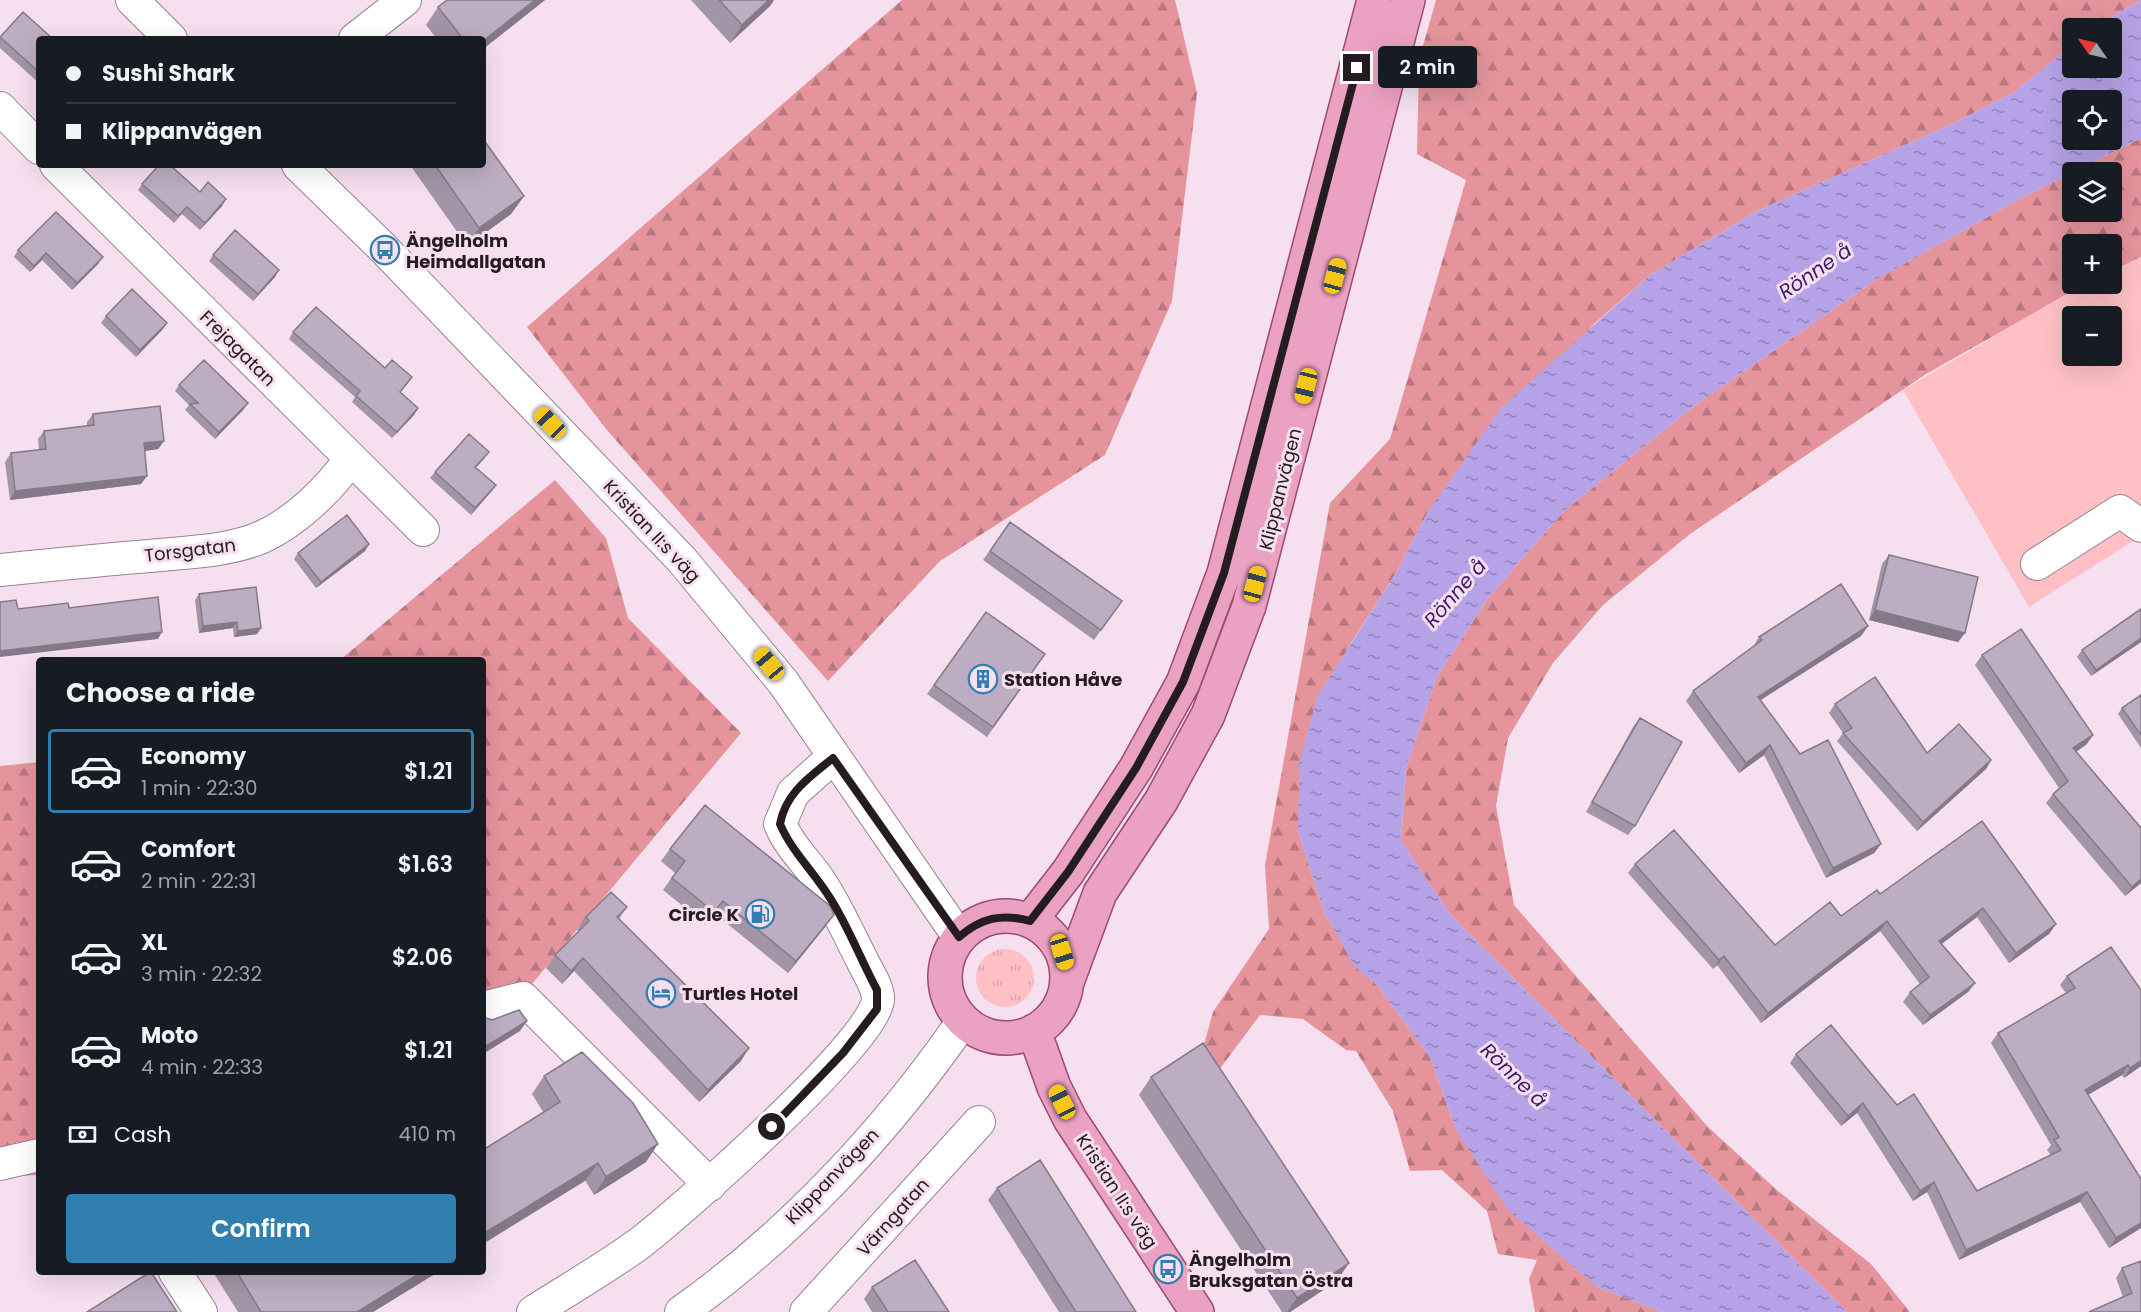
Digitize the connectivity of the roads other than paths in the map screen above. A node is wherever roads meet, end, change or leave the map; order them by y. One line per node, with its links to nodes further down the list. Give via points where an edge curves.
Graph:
1 (132, 0): 5 (street)
2 (405, 0): 6 (street)
3 (1374, 0): 17 (main road, Klippanvägen, via 1224,573 1183,682 1136,768 1068,872)
4 (1408, 0): 19 (main road, Klippanvägen, via 1249,606 1208,715 1161,801 1100,893)
5 (168, 36)
6 (360, 36)
7 (0, 108): 8 (street)
8 (36, 145)
9 (59, 168): 11 (street, Frejagatan)
10 (301, 168): 16 (street, Kristian II:s väg, via 385,250 682,560 783,682)
11 (350, 459): 13 (street, Frejagatan); 15 (street, Torsgatan, via 292,518 246,543)
12 (2141, 526): 14 (street, via 2120,511)
13 (423, 530)
14 (2037, 564)
15 (0, 570)
16 (833, 758): 18 (street, Kristian II:s väg); 26 (street, via 793,793 780,824 832,901 877,990 877,1009 800,1099)
17 (1030, 921): 18 (main road, via 999,916 984,920); 19 (main road, Klippanvägen, via 1043,928 1062,952)
18 (959, 937): 21 (main road, via 948,957 945,980 950,1002)
19 (1067, 982): 22 (main road, Klippanvägen, via 1057,1011)
20 (486, 1010): 26 (street, via 523,998)
21 (963, 1021): 22 (main road, Klippanvägen, via 997,1038 1020,1037); 30 (street, Klippanvägen, via 928,1071 825,1188 727,1280)
22 (1034, 1031): 32 (main road, Kristian II:s väg, via 1070,1119)
23 (979, 1122): 31 (street, Värngatan)
24 (36, 1156): 25 (street)
25 (0, 1164)
26 (710, 1185): 29 (street, via 639,1244)
27 (177, 1275): 28 (street)
28 (201, 1312)
29 (533, 1312)
30 (681, 1312)
31 (806, 1312)
32 (1197, 1312)

